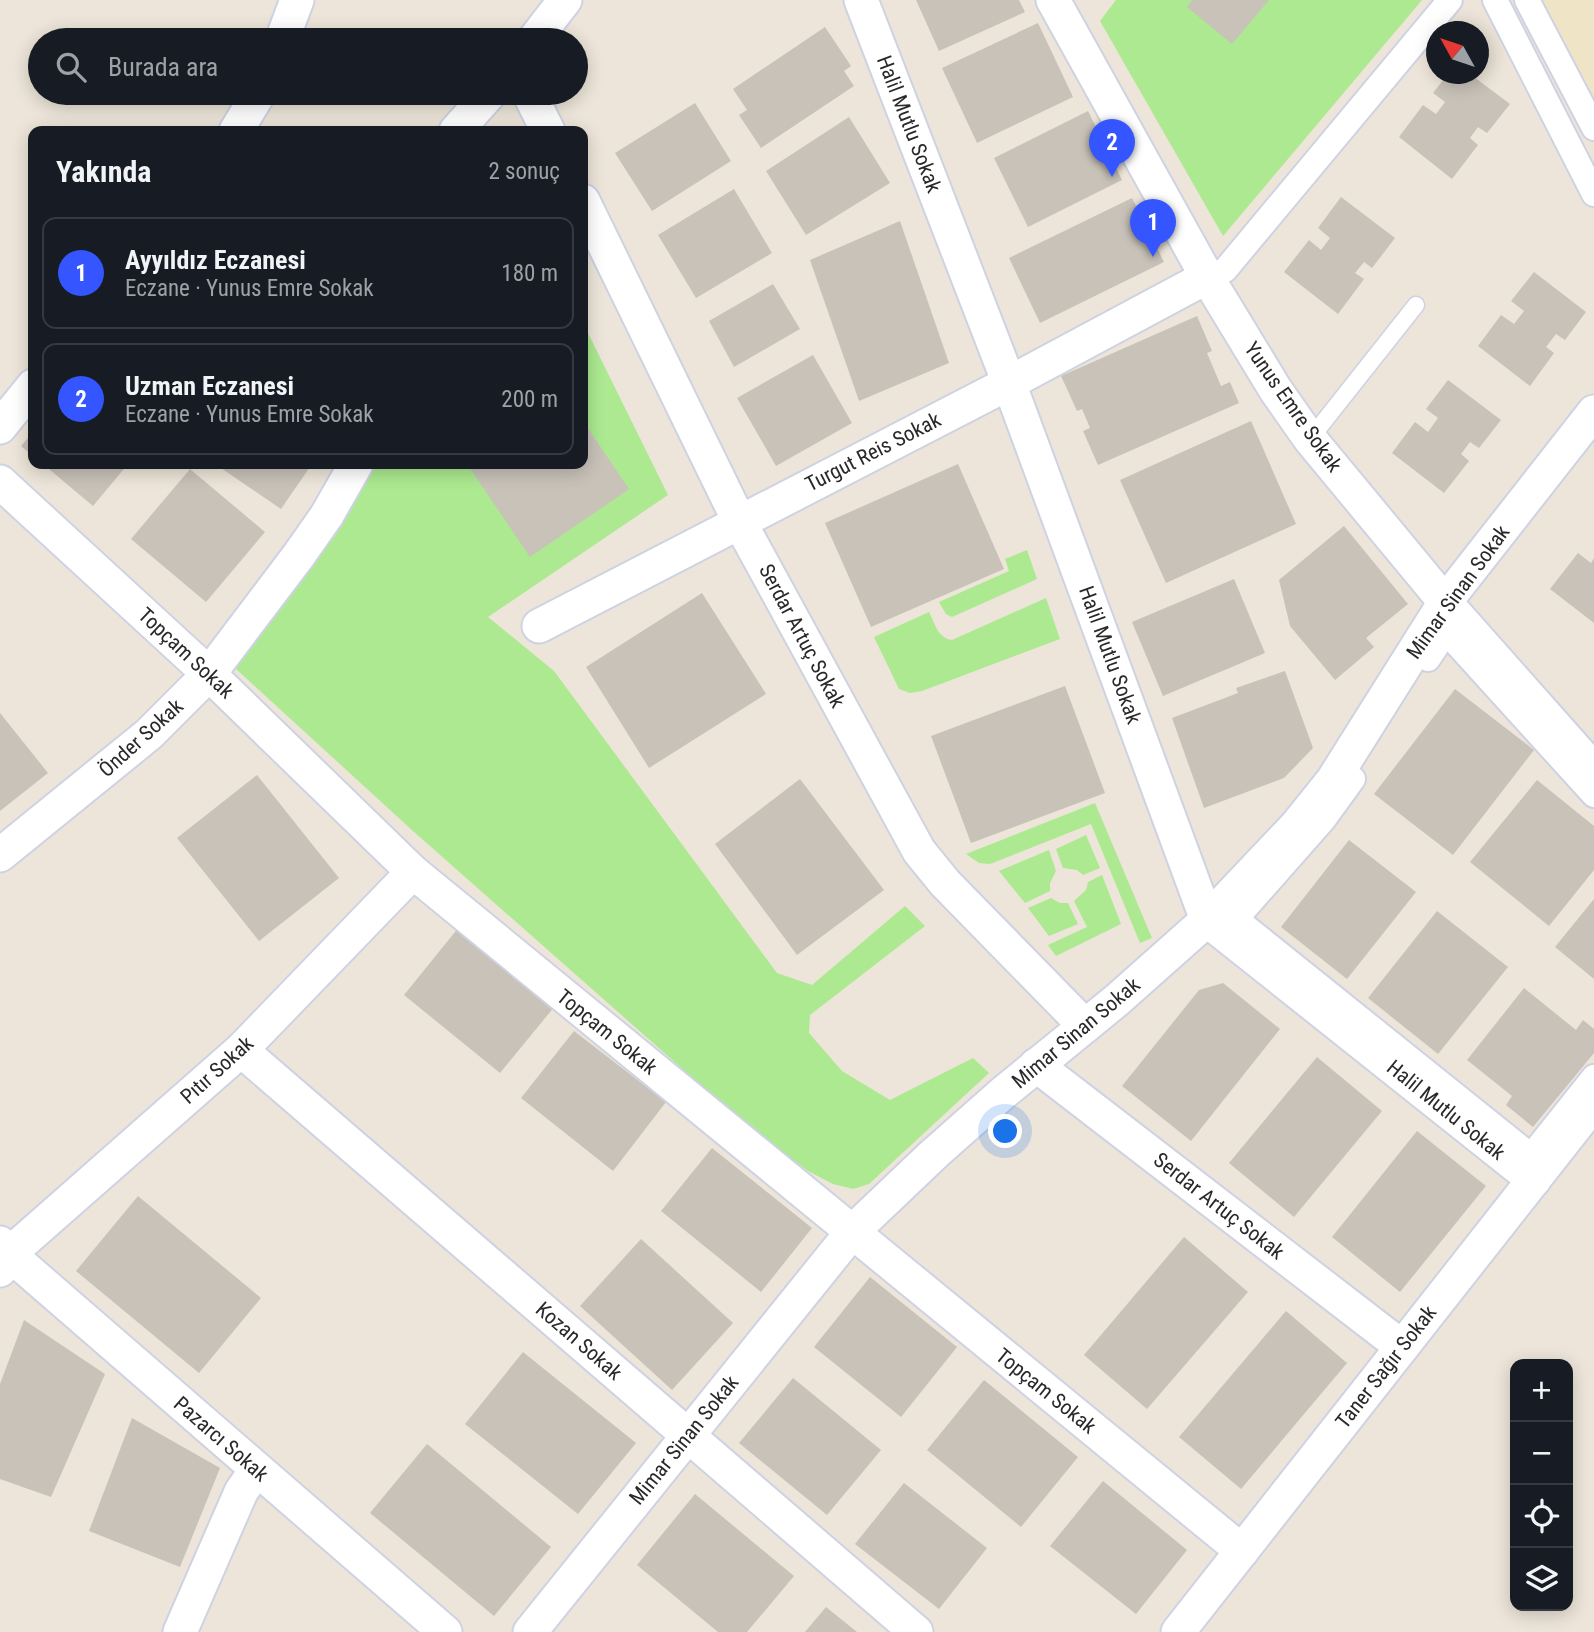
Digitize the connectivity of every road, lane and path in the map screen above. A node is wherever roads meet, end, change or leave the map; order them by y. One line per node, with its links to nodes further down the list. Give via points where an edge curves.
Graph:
1 (298, 0): 8 (street)
2 (565, 0): 9 (street)
3 (861, 0): 21 (street, Halil Mutlu Sokak)
4 (1053, 0): 19 (street, Yunus Emre Sokak)
5 (1450, 0): 19 (street, via 1225,270)
6 (1495, 0): 17 (street)
7 (1527, 0): 16 (street)
8 (287, 28)
9 (543, 28)
10 (252, 105): 13 (street)
11 (479, 105): 14 (street)
12 (536, 105): 15 (street)
13 (239, 126)
14 (460, 126)
15 (546, 126)
16 (1594, 128)
17 (1594, 194)
18 (588, 211): 28 (street, Serdar Artuç Sokak)
19 (1207, 277): 21 (street, Turgut Reis Sokak); 25 (street, Yunus Emre Sokak)
20 (1416, 305): 25 (lane)
21 (1009, 383): 28 (street, Turgut Reis Sokak); 36 (street, Halil Mutlu Sokak)
22 (28, 392): 24 (street)
23 (1594, 412): 29 (street, Mimar Sinan Sokak)
24 (0, 427)
25 (1310, 439): 29 (street, Yunus Emre Sokak)
26 (353, 469): 31 (street, Önder Sokak, via 327,515)
27 (0, 482): 31 (street, Topçam Sokak)
28 (739, 521): 30 (street, Turgut Reis Sokak); 37 (street, Serdar Artuç Sokak, via 919,851)
29 (1445, 602): 32 (street, Yunus Emre Sokak); 36 (street, Mimar Sinan Sokak, via 1333,780)
30 (539, 626)
31 (209, 674): 34 (street, Önder Sokak, via 149,734); 35 (street, Topçam Sokak)
32 (1594, 770)
33 (1594, 795): 40 (street, via 1446,632 1345,791 1242,912 1241,923 1531,1156)
34 (0, 855)
35 (413, 872): 38 (street, Pıtır Sokak); 43 (street, Topçam Sokak)
36 (1207, 920): 37 (street, Mimar Sinan Sokak); 42 (street, Halil Mutlu Sokak)
37 (1085, 1026): 39 (street, Mimar Sinan Sokak)
38 (242, 1050): 44 (street, Pıtır Sokak); 46 (street, Kozan Sokak)
39 (1036, 1065): 43 (street, Mimar Sinan Sokak); 45 (street, Serdar Artuç Sokak)
40 (1594, 1077)
41 (1594, 1103): 42 (street, Taner Sağır Sokak)
42 (1534, 1180): 45 (street, Taner Sağır Sokak)
43 (852, 1232): 46 (street, Mimar Sinan Sokak); 48 (street, Topçam Sokak)
44 (3, 1256): 47 (street, Pazarcı Sokak)
45 (1402, 1347): 48 (street, Taner Sağır Sokak)
46 (688, 1435): 51 (street, Mimar Sinan Sokak); 52 (street, Kozan Sokak)
47 (256, 1470): 49 (street, via 241,1492); 50 (street, Pazarcı Sokak)
48 (1242, 1551): 53 (street, Taner Sağır Sokak)
49 (180, 1632)
50 (445, 1632)
51 (530, 1632)
52 (916, 1632)
53 (1178, 1632)

